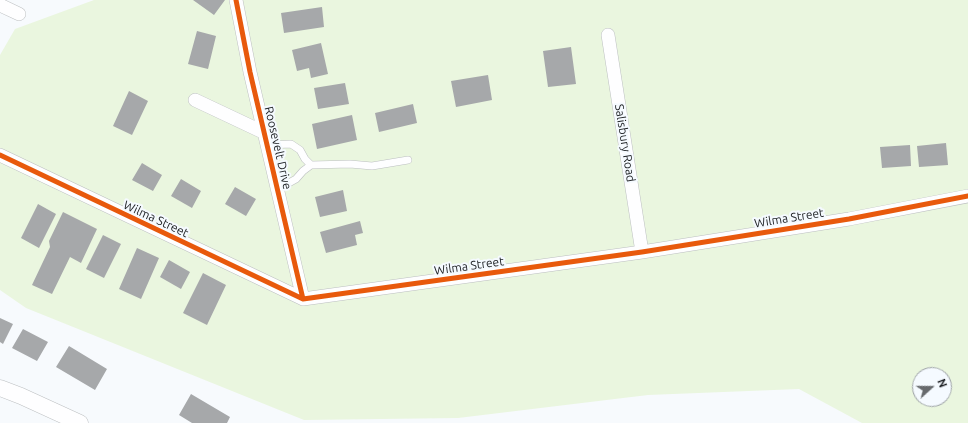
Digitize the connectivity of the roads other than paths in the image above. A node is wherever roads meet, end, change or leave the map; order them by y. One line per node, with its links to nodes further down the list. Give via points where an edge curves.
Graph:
1 (236, 0): 6 (street, Roosevelt Drive)
2 (0, 5): 3 (street)
3 (19, 14)
4 (608, 35): 12 (street, Salisbury Road)
5 (195, 100): 6 (street)
6 (266, 139): 9 (lane, via 291,144 300,150); 10 (street, Roosevelt Drive)
7 (0, 156): 13 (street, Wilma Street)
8 (408, 160): 9 (lane, via 372,166)
9 (311, 165): 10 (lane, via 296,179)
10 (277, 186): 13 (street, Roosevelt Drive)
11 (968, 196): 12 (street, Wilma Street, via 849,219)
12 (642, 252): 13 (street, Wilma Street)
13 (303, 299)
14 (0, 388): 15 (street)
15 (80, 423)

